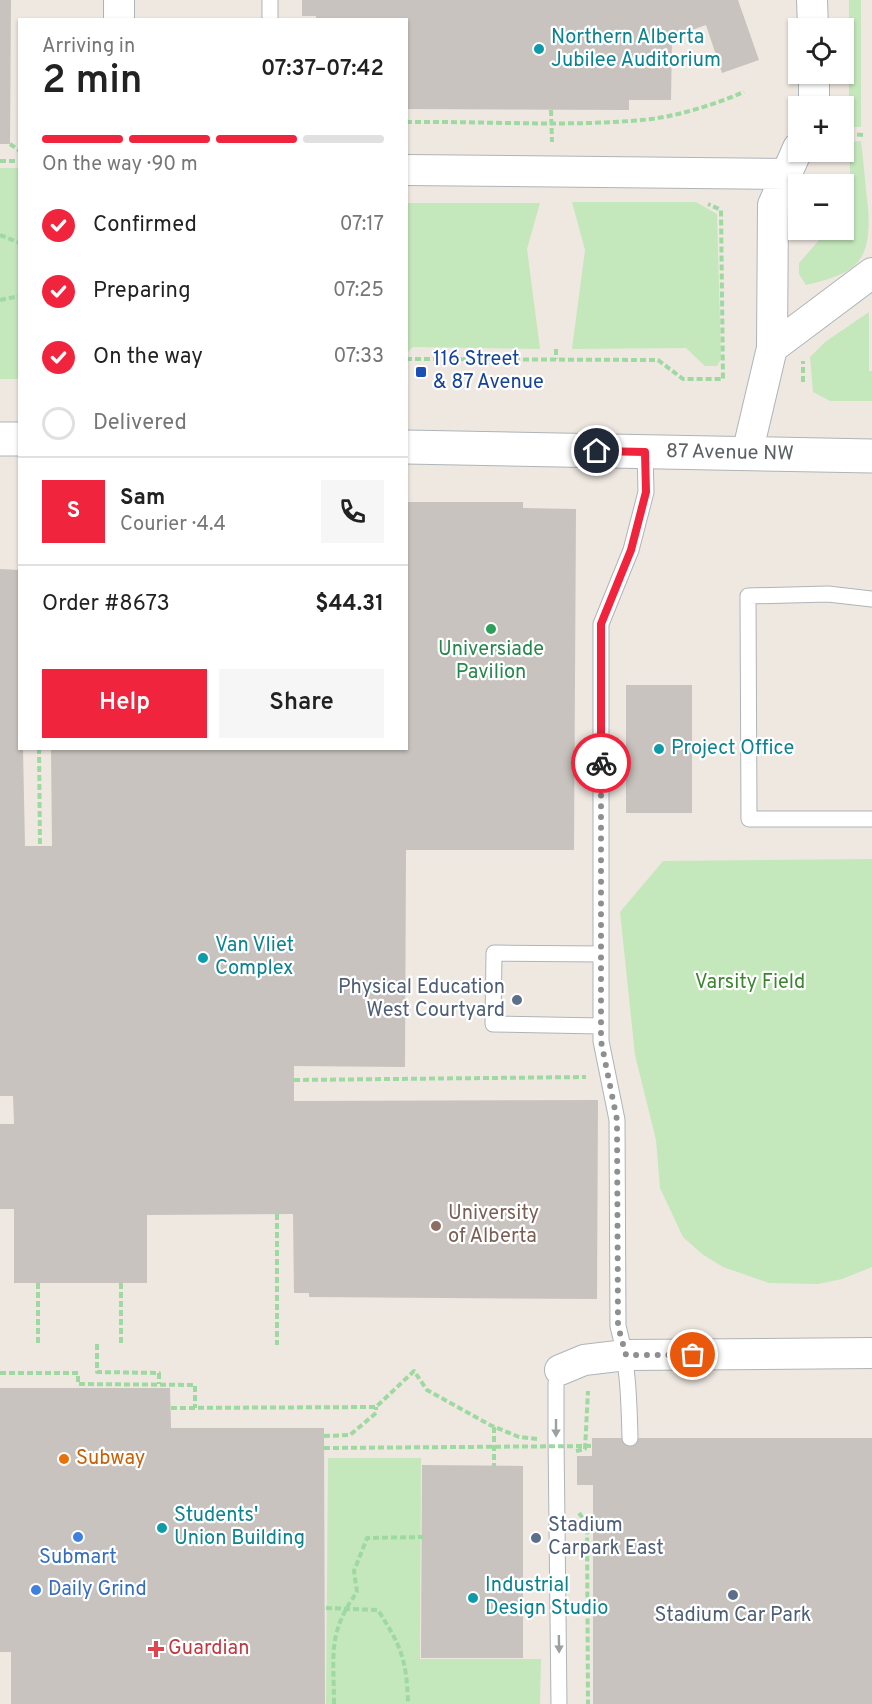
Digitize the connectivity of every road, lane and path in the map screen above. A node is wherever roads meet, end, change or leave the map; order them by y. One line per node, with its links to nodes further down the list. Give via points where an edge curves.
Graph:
1 (119, 0): 4 (street)
2 (270, 0): 5 (lane)
3 (812, 0): 6 (street)
4 (119, 18)
5 (270, 18)
6 (813, 18)
7 (744, 92): 8 (path, via 717,103 644,120)
8 (408, 122)
9 (854, 134): 10 (path)
10 (863, 135)
11 (10, 144): 12 (path)
12 (18, 150)
13 (0, 161): 14 (path)
14 (18, 161)
15 (788, 161): 17 (street)
16 (792, 162): 24 (street, via 773,205)
17 (408, 170)
18 (702, 201): 27 (path, via 721,210 723,379 683,379 658,360)
19 (0, 235): 20 (path)
20 (18, 242)
21 (872, 273): 24 (street)
22 (18, 296): 23 (path)
23 (0, 300)
24 (772, 348): 32 (street)
25 (556, 349): 27 (path)
26 (408, 359): 27 (path)
27 (556, 359)
28 (0, 439): 29 (main road)
29 (18, 440)
30 (408, 447): 31 (main road, 87 Avenue NW)
31 (645, 452): 32 (main road, 87 Avenue NW); 38 (lane, via 646,492 631,550 601,624)
32 (747, 454): 33 (main road, 87 Avenue NW)
33 (872, 456)
34 (872, 599): 36 (lane, via 828,594 748,596 749,819)
35 (39, 750): 37 (path)
36 (872, 819)
37 (40, 846)
38 (601, 954): 39 (lane); 39 (lane, via 494,953 493,1012 493,1024)
39 (601, 1026): 40 (lane)
40 (608, 1077): 41 (path); 50 (lane, via 617,1120 618,1326)
41 (294, 1080)
42 (277, 1214): 48 (path)
43 (38, 1283): 45 (path)
44 (121, 1283): 47 (path)
45 (38, 1343)
46 (97, 1344): 53 (path, via 97,1372 159,1373)
47 (121, 1344)
48 (277, 1345)
49 (872, 1353): 50 (street)
50 (626, 1355): 51 (street, via 584,1360); 60 (lane)
51 (560, 1370): 72 (lane, one-way to 72, via 556,1383)
52 (0, 1373): 53 (path, via 78,1373 78,1384)
53 (159, 1384): 57 (path, via 195,1385)
54 (592, 1384): 64 (path, via 588,1392 585,1449)
55 (376, 1407): 57 (path); 58 (path, via 414,1371 427,1390); 59 (path, via 376,1413 350,1435)
56 (171, 1408): 57 (path)
57 (195, 1408)
58 (494, 1427): 61 (path, via 519,1437); 65 (path)
59 (324, 1436)
60 (630, 1438)
61 (539, 1439)
62 (592, 1446): 63 (path, bridge)
63 (324, 1448)
64 (571, 1454)
65 (494, 1466)
66 (576, 1509): 73 (path, via 587,1524)
67 (423, 1537): 69 (path, via 367,1538 354,1571 357,1592)
68 (326, 1608): 69 (path)
69 (346, 1608): 70 (path, via 334,1635); 71 (path, via 378,1610 399,1643)
70 (334, 1704)
71 (408, 1704)
72 (560, 1704)
73 (588, 1704)

